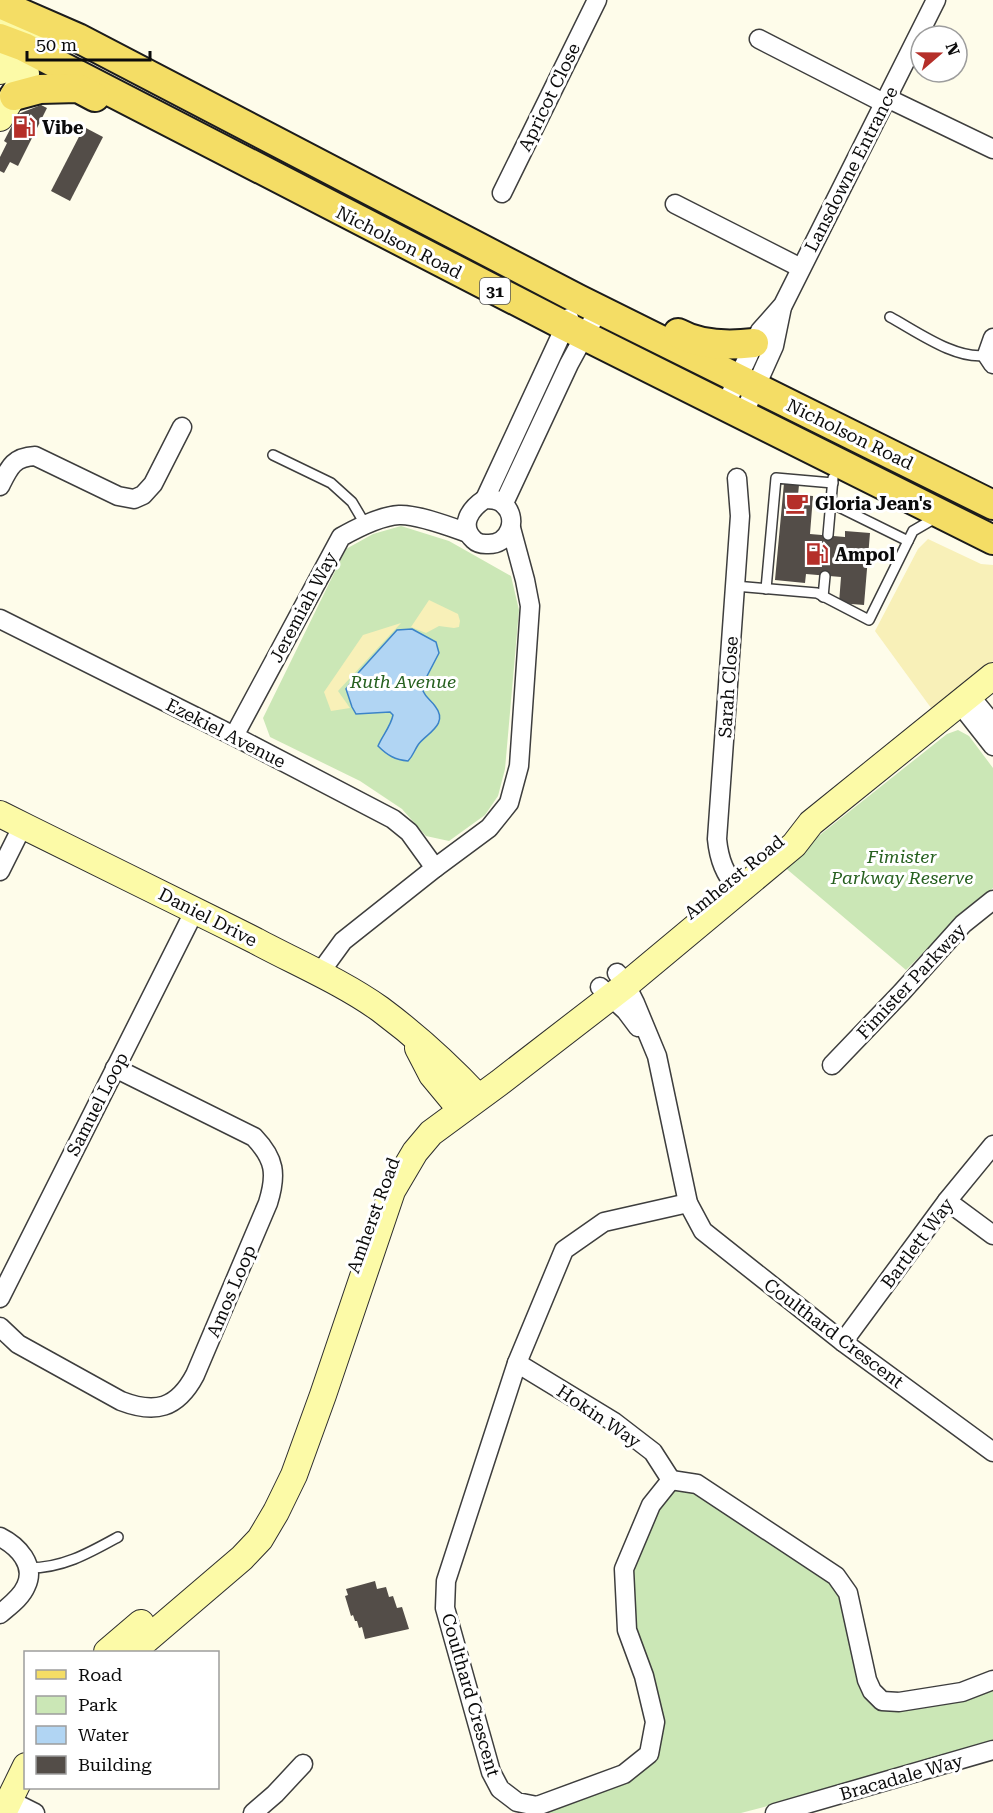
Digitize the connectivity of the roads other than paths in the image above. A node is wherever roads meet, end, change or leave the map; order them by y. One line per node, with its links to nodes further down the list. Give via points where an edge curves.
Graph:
1 (597, 0): 12 (street, Apricot Close)
2 (936, 0): 9 (street, Lansdowne Entrance)
3 (0, 4): 5 (main road, Nicholson Road / 31)
4 (0, 16): 7 (main road, via 18,26)
5 (78, 38): 7 (main road); 16 (main road, Nicholson Road / 31)
6 (759, 39): 9 (street)
7 (12, 43): 8 (main road); 10 (main road, via 26,74); 13 (main road, Nicholson Road / 31)
8 (0, 71)
9 (886, 100): 11 (street); 15 (street, Lansdowne Entrance)
10 (7, 107): 13 (main road, via 40,88 78,88 292,197)
11 (993, 149)
12 (502, 194)
13 (316, 199): 19 (main road, Nicholson Road / 31)
14 (675, 204): 15 (street)
15 (801, 268): 17 (street, Lansdowne Entrance)
16 (588, 304): 19 (street); 20 (main road, via 630,306 693,341 721,345); 22 (main road, Nicholson Road / 31)
17 (783, 305): 20 (street, Lansdowne Entrance); 22 (street, Lansdowne Entrance, via 774,346)
18 (890, 317): 21 (lane, via 956,352 977,357)
19 (575, 331): 23 (main road, Nicholson Road / 31); 29 (street); 31 (street, via 569,364)
20 (754, 343): 22 (street, Lansdowne Entrance)
21 (991, 353)
22 (747, 383): 23 (street, Lansdowne Entrance); 32 (main road, Nicholson Road / 31)
23 (734, 411): 26 (main road, Nicholson Road / 31)
24 (182, 428): 28 (street, via 153,484 134,499 118,496 35,456 14,462)
25 (273, 455): 36 (lane, via 331,483 352,502)
26 (834, 472): 30 (lane); 34 (main road, Nicholson Road / 31); 46 (lane, via 776,478)
27 (737, 478): 45 (street, Sarah Close, via 740,516)
28 (0, 486)
29 (485, 499): 31 (street); 33 (street)
30 (831, 503): 39 (lane); 41 (lane)
31 (504, 504): 37 (street)
32 (993, 505)
33 (468, 514): 35 (street, Jeremiah Way); 38 (street)
34 (942, 515): 40 (main road, Nicholson Road / 31); 41 (lane, via 913,531)
35 (438, 522): 36 (street, Jeremiah Way, via 399,515); 38 (street, Jeremiah Way)
36 (365, 524): 52 (street, Jeremiah Way, via 341,537)
37 (511, 528): 42 (street); 43 (street)
38 (468, 533): 42 (street, via 480,544)
39 (828, 535)
40 (993, 540)
41 (908, 542): 47 (lane, via 869,620)
42 (495, 545): 43 (street)
43 (522, 570): 56 (street, via 530,606 519,766 509,802 489,828)
44 (825, 576): 47 (lane)
45 (735, 586): 46 (lane); 58 (street, Sarah Close, via 717,839 719,859)
46 (766, 589): 47 (lane, via 817,593)
47 (823, 597)
48 (0, 619): 52 (street, Ezekiel Avenue)
49 (993, 676): 50 (main road, Amherst Road)
50 (965, 700): 51 (street); 53 (street); 58 (main road, Amherst Road, via 811,823 788,834)
51 (993, 724)
52 (234, 736): 56 (street, Ezekiel Avenue, via 393,819 409,832)
53 (993, 746)
54 (0, 814): 55 (main road, Daniel Drive)
55 (23, 825): 57 (street); 60 (main road, Daniel Drive)
56 (435, 868): 61 (street, via 343,942)
57 (0, 871)
58 (733, 885): 62 (main road, Amherst Road)
59 (993, 900): 63 (street, Fimister Parkway, via 963,924)
60 (195, 910): 61 (main road, Daniel Drive); 64 (street, Samuel Loop)
61 (319, 974): 65 (main road, Daniel Drive, via 409,1032 446,1064)
62 (613, 985): 65 (main road, Amherst Road, via 491,1074); 68 (street, Coulthard Crescent, via 657,1056)
63 (832, 1065)
64 (115, 1068): 70 (street, Samuel Loop); 71 (street, Amos Loop, via 254,1137 264,1147 273,1169 274,1184 268,1203 195,1375 177,1399 153,1408 138,1408 18,1344)
65 (465, 1099): 80 (main road, Amherst Road, via 421,1125 393,1154 302,1426 254,1520 215,1562); 81 (main road, Amherst Road, via 415,1152 392,1191 294,1475 260,1539)
66 (993, 1145): 67 (street, Bartlett Way)
67 (947, 1201): 69 (street); 72 (street, Bartlett Way)
68 (688, 1203): 72 (street, Coulthard Crescent, via 703,1231); 73 (street, Coulthard Crescent, via 604,1222 564,1250)
69 (993, 1235)
70 (0, 1298)
71 (0, 1327)
72 (843, 1342): 74 (street, Coulthard Crescent)
73 (517, 1363): 75 (street, Hokin Way, via 622,1428 653,1452); 75 (street, Coulthard Crescent, via 444,1597 491,1772 500,1790 517,1802 537,1806 601,1783 624,1774 649,1754 656,1722 627,1630 624,1569 651,1505)
74 (993, 1452)
75 (671, 1480): 82 (street, via 697,1484 836,1576 848,1593 867,1680 882,1701 962,1692)
76 (0, 1536): 78 (street, via 20,1551)
77 (118, 1537): 78 (lane, via 71,1561)
78 (29, 1568): 79 (street, via 27,1586)
79 (0, 1614)
80 (109, 1651)
81 (134, 1651)
82 (993, 1680)
83 (993, 1750): 88 (street, Bracadale Way)
84 (303, 1764): 87 (street)
85 (24, 1779): 86 (main road)
86 (20, 1806)
87 (253, 1813)
88 (775, 1813)

